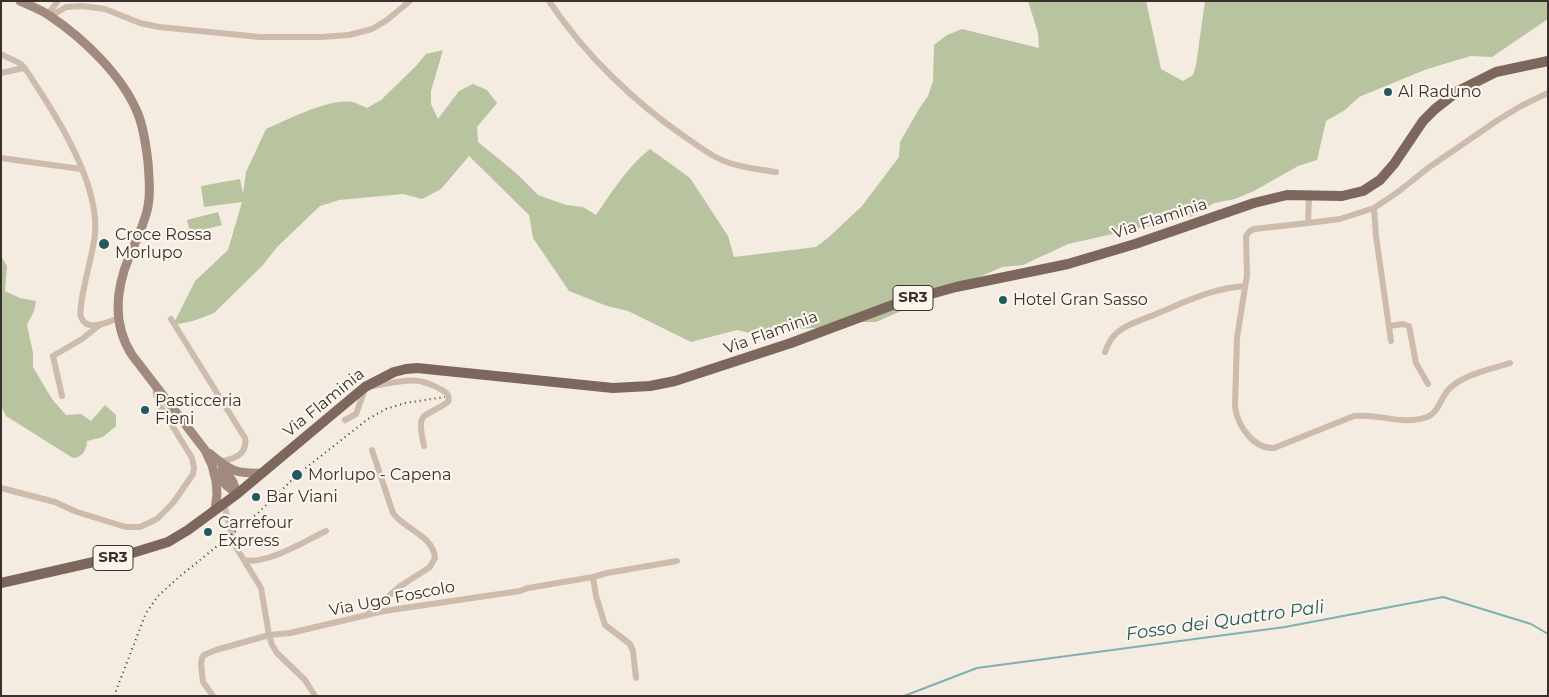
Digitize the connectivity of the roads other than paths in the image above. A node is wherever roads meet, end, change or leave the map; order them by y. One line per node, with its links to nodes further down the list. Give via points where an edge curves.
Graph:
1 (20, 1): 5 (main road)
2 (58, 1): 5 (street)
3 (410, 1): 5 (street, via 372,29 322,37 265,38 159,27 105,9 82,6 66,7)
4 (549, 1): 13 (street, via 583,46 668,125 725,162)
5 (49, 15): 18 (main road, via 80,39 119,81 133,103 144,134 149,174 148,204 122,277)
6 (1, 54): 8 (street)
7 (1548, 61): 14 (main road, Via Flaminia / SR3, via 1496,72 1458,91 1423,121 1394,164 1370,188 1350,195)
8 (24, 68): 9 (street); 12 (street, via 59,122)
9 (1, 73)
10 (1548, 93): 15 (street, via 1498,120)
11 (1, 158): 12 (street)
12 (82, 170): 20 (street, via 93,199 96,224 80,313 89,325)
13 (776, 172)
14 (1309, 195): 16 (street); 27 (main road, Via Flaminia / SR3, via 1287,195 1254,203 1068,264 909,299 790,343 667,383 641,387 596,387 414,368 394,372)
15 (1374, 208): 16 (street, via 1344,218); 21 (street)
16 (1308, 223): 17 (street, via 1250,231 1246,239)
17 (1245, 286): 23 (street, via 1217,290 1136,322 1114,336); 24 (street, via 1236,347 1236,410 1247,432 1256,443 1266,448 1354,416 1406,420 1428,417 1457,382)
18 (118, 318): 20 (street); 26 (main road, via 127,346)
19 (171, 319): 33 (street, via 244,436 243,451)
20 (102, 324): 28 (street, via 53,356)
21 (1390, 326): 22 (street); 25 (street, via 1409,326 1416,363)
22 (1391, 341)
23 (1105, 352)
24 (1510, 363)
25 (1428, 384)
26 (154, 385): 31 (main road); 36 (street, via 158,401 192,458 194,468 191,479 173,503 151,523 126,527 73,511 55,502)
27 (365, 387): 29 (street, via 356,414); 30 (street, via 412,379 428,382 448,393 448,402 423,416 420,427); 35 (main road, Via Flaminia / SR3)
28 (62, 396)
29 (346, 420)
30 (424, 446)
31 (205, 450): 33 (main road); 34 (main road)
32 (372, 450): 45 (street, via 393,513 429,543 435,558 430,567 399,587)
33 (220, 462): 35 (main road, via 239,473); 37 (main road)
34 (214, 470): 37 (main road); 39 (main road)
35 (263, 473): 37 (main road, Via Flaminia / SR3)
36 (1, 488)
37 (237, 494): 38 (main road, Via Flaminia / SR3)
38 (224, 504): 39 (main road, Via Flaminia / SR3); 41 (street, via 231,536)
39 (215, 510): 44 (main road, Via Flaminia / SR3, via 181,535 160,545)
40 (326, 531): 41 (street, via 265,560)
41 (244, 560): 46 (street, via 262,588)
42 (677, 561): 43 (street, Via Ugo Foscolo)
43 (593, 577): 45 (street, Via Ugo Foscolo); 47 (street, via 605,625 630,644 633,651)
44 (1, 584)
45 (366, 615): 46 (street, Via Ugo Foscolo)
46 (269, 635): 48 (street, Via Ugo Foscolo, via 203,656 203,682); 49 (street, via 277,653 305,680)
47 (636, 678)
48 (213, 696)
49 (315, 696)

